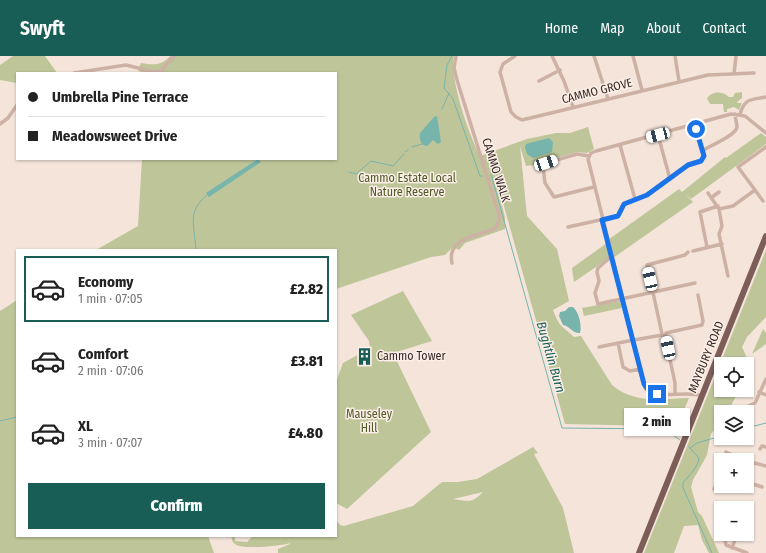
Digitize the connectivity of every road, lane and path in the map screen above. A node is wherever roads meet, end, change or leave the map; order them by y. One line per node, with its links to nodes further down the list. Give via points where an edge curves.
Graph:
1 (174, 56): 11 (street, via 161,71)
2 (456, 56): 49 (street, CAMMO WALK, via 456,76 500,218 498,226 494,229 456,244 450,254)
3 (515, 56): 21 (street, CAMMO GROVE, via 503,64 500,72 511,112 516,117 526,119)
4 (552, 56): 9 (street)
5 (594, 56): 19 (street)
6 (633, 56): 17 (street)
7 (675, 56): 16 (street)
8 (736, 56): 14 (street)
9 (560, 70): 15 (street); 21 (street)
10 (81, 72): 12 (street, via 130,65)
11 (154, 72)
12 (154, 72)
13 (754, 73): 14 (street, CAMMO GROVE)
14 (734, 74): 16 (street, CAMMO GROVE, via 708,75)
15 (539, 80)
16 (679, 81): 17 (street, CAMMO GROVE)
17 (642, 90): 19 (street, CAMMO GROVE)
18 (766, 97): 23 (street, via 746,101)
19 (608, 99): 21 (street, CAMMO GROVE)
20 (16, 106): 24 (street)
21 (573, 107)
22 (735, 114): 23 (street); 25 (street); 30 (street, via 735,131 720,142)
23 (740, 114): 26 (street)
24 (0, 124)
25 (695, 125): 27 (street); 30 (street)
26 (766, 133)
27 (658, 135): 28 (street); 32 (street)
28 (620, 145): 31 (street, via 596,151); 38 (street)
29 (766, 146): 34 (street, via 738,167)
30 (702, 150): 32 (street, via 704,156 701,161 688,165)
31 (589, 156): 33 (street, via 588,165); 33 (street, via 577,154 546,163 543,166 544,180 554,198)
32 (670, 179): 38 (street, via 647,195)
33 (594, 187): 41 (street)
34 (755, 190): 39 (street); 40 (street, via 732,206)
35 (719, 192): 37 (street)
36 (708, 193): 37 (street)
37 (712, 197): 40 (street)
38 (635, 199): 41 (street, via 624,204 618,216)
39 (763, 201)
40 (718, 208): 44 (street); 45 (street, via 700,212)
41 (602, 220): 42 (street); 48 (street)
42 (568, 227)
43 (766, 236): 64 (main road, MAYBURY ROAD)
44 (722, 244): 45 (street); 50 (street)
45 (707, 248): 46 (street)
46 (693, 251)
47 (688, 252): 52 (street, via 647,265)
48 (612, 256): 54 (street); 54 (street, via 596,272 597,302 601,305)
49 (452, 263)
50 (728, 276)
51 (695, 283): 52 (street)
52 (653, 293): 54 (street); 55 (street)
53 (698, 296): 55 (street, via 702,325)
54 (623, 300): 56 (street)
55 (664, 335): 56 (street); 62 (street)
56 (634, 340): 57 (street); 59 (street)
57 (618, 343): 58 (street); 59 (street, via 623,367 630,371)
58 (599, 347)
59 (641, 369): 62 (street, via 645,388 650,392)
60 (766, 379): 61 (street)
61 (759, 392): 63 (street); 65 (street, via 755,403)
62 (675, 393): 64 (street, via 694,392)
63 (766, 395)
64 (702, 396): 77 (main road, MAYBURY ROAD)
65 (751, 405)
66 (766, 447): 68 (street, via 762,446)
67 (733, 449): 69 (street)
68 (760, 449)
69 (731, 453)
70 (754, 463): 71 (street)
71 (766, 466)
72 (754, 484): 73 (street)
73 (762, 487)
74 (725, 541): 76 (street)
75 (735, 541): 76 (street)
76 (732, 548): 78 (street)
77 (639, 553)
78 (747, 553)

